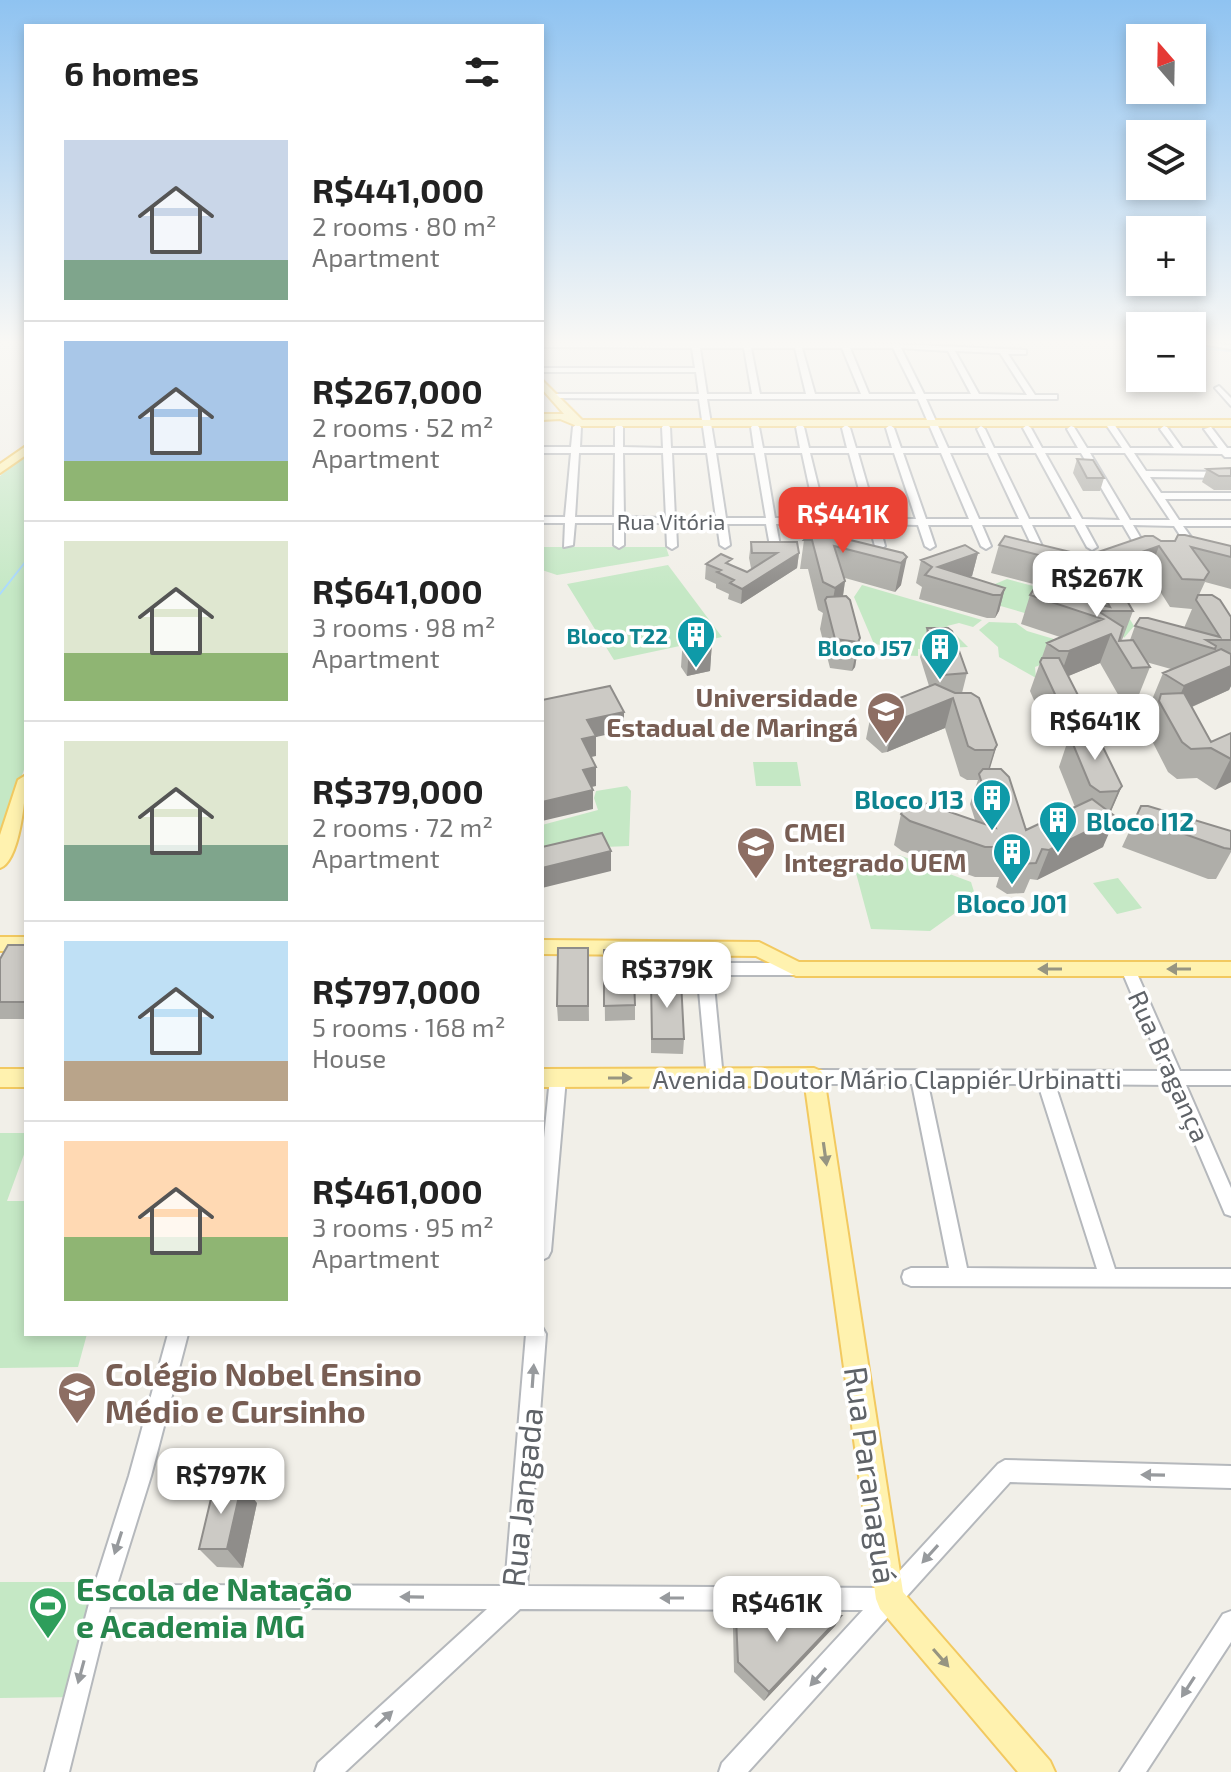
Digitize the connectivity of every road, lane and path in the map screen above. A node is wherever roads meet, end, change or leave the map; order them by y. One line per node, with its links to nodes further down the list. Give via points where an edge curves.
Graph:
1 (577, 425): 2 (main road); 6 (main road); 18 (street)
2 (706, 425): 3 (main road); 7 (main road); 8 (main road); 21 (street)
3 (934, 426): 4 (main road); 11 (main road); 13 (main road); 26 (street)
4 (1111, 426): 5 (main road); 14 (main road); 15 (main road); 31 (street)
5 (1231, 426): 16 (main road)
6 (619, 427): 7 (main road); 19 (street)
7 (666, 427): 20 (street)
8 (755, 427): 9 (main road); 22 (street)
9 (800, 427): 10 (main road); 23 (street)
10 (846, 428): 11 (main road); 24 (street)
11 (890, 428): 25 (street)
12 (1027, 428): 13 (main road); 14 (main road); 29 (street)
13 (981, 429): 28 (street)
14 (1071, 429): 30 (street)
15 (1164, 429): 16 (main road); 32 (street)
16 (1208, 429): 33 (street)
17 (544, 450): 18 (street)
18 (576, 450): 19 (street); 40 (street)
19 (619, 450): 20 (street); 41 (street)
20 (667, 450): 21 (street); 42 (street)
21 (709, 450): 22 (street); 43 (street)
22 (760, 450): 23 (street); 44 (street)
23 (806, 450): 24 (street); 45 (street)
24 (853, 450): 25 (street); 46 (street)
25 (898, 450): 26 (street); 47 (street)
26 (945, 450): 28 (street); 48 (street)
27 (24, 451): 34 (main road)
28 (991, 451): 29 (street); 49 (street)
29 (1039, 451): 30 (street); 50 (street)
30 (1084, 451): 31 (street); 51 (street)
31 (1127, 451): 32 (street); 35 (street)
32 (1180, 451): 33 (street)
33 (1229, 454)
34 (0, 470)
35 (1143, 474): 36 (street); 37 (street)
36 (1231, 475)
37 (1158, 496): 38 (street); 52 (street)
38 (1231, 496)
39 (544, 520): 40 (street, Rua Vitória)
40 (569, 521): 41 (street, Rua Vitória); 55 (street)
41 (618, 521): 42 (street, Rua Vitória); 56 (street)
42 (670, 521): 43 (street, Rua Vitória); 58 (street)
43 (721, 521): 44 (street, Rua Vitória); 57 (street)
44 (772, 521): 45 (street, Rua Vitória); 59 (street)
45 (821, 521): 46 (street, Rua Vitória); 54 (street)
46 (873, 521): 47 (street, Rua Vitória); 60 (street)
47 (922, 522): 48 (street, Rua Vitória); 61 (street)
48 (975, 522): 49 (street, Rua Vitória); 62 (street)
49 (1025, 522): 50 (street, Rua Vitória); 63 (street)
50 (1078, 522): 51 (street, Rua Vitória); 64 (street)
51 (1126, 522): 52 (street, Rua Vitória); 65 (street)
52 (1176, 522): 53 (street, Rua Vitória); 66 (street)
53 (1230, 523)
54 (826, 544)
55 (568, 545)
56 (619, 545)
57 (725, 545)
58 (672, 546)
59 (775, 546)
60 (880, 546)
61 (930, 546)
62 (986, 546)
63 (1037, 546)
64 (1092, 547)
65 (1141, 547)
66 (1193, 547)
67 (24, 786): 68 (main road)
68 (0, 862)
69 (0, 944): 70 (main road)
70 (24, 944)
71 (544, 947): 72 (main road)
72 (703, 948): 73 (street); 74 (main road, via 759,949)
73 (704, 969): 74 (street); 82 (street)
74 (796, 969): 75 (main road, one-way to 74)
75 (1128, 969): 76 (main road, one-way to 75); 84 (street, Rua Bragança)
76 (1231, 969)
77 (814, 1077): 82 (main road, Avenida Doutor Mário Clappiér Urbinatti); 83 (street, Avenida Doutor Mário Clappiér Urbinatti); 97 (main road, Rua Paranaguá, one-way to 97)
78 (1044, 1077): 83 (street, Avenida Doutor Mário Clappiér Urbinatti); 84 (street, Avenida Doutor Mário Clappiér Urbinatti); 90 (street)
79 (0, 1078): 80 (main road)
80 (24, 1078)
81 (550, 1078): 82 (main road, Avenida Doutor Mário Clappiér Urbinatti, one-way to 82); 86 (street)
82 (715, 1078)
83 (919, 1078): 89 (street)
84 (1176, 1078): 85 (street, Avenida Doutor Mário Clappiér Urbinatti); 87 (street, Rua Bragança)
85 (1231, 1078)
86 (544, 1208)
87 (1231, 1208)
88 (911, 1277): 89 (street)
89 (960, 1277): 90 (street)
90 (1109, 1278): 91 (street)
91 (1231, 1278)
92 (177, 1336): 95 (street, one-way to 95)
93 (536, 1336): 96 (street, Rua Jangada, one-way to 93)
94 (1231, 1477): 97 (street, one-way to 97, via 1005,1471)
95 (102, 1596): 96 (street, one-way to 95); 99 (street, one-way to 99)
96 (515, 1598): 97 (street, one-way to 96); 100 (street, Rua Jangada, one-way to 96)
97 (890, 1599): 101 (street, one-way to 101); 102 (main road, Rua Paranaguá, one-way to 102)
98 (1231, 1622): 103 (street, one-way to 103)
99 (57, 1772)
100 (327, 1772)
101 (731, 1772)
102 (1039, 1772)
103 (1132, 1772)

